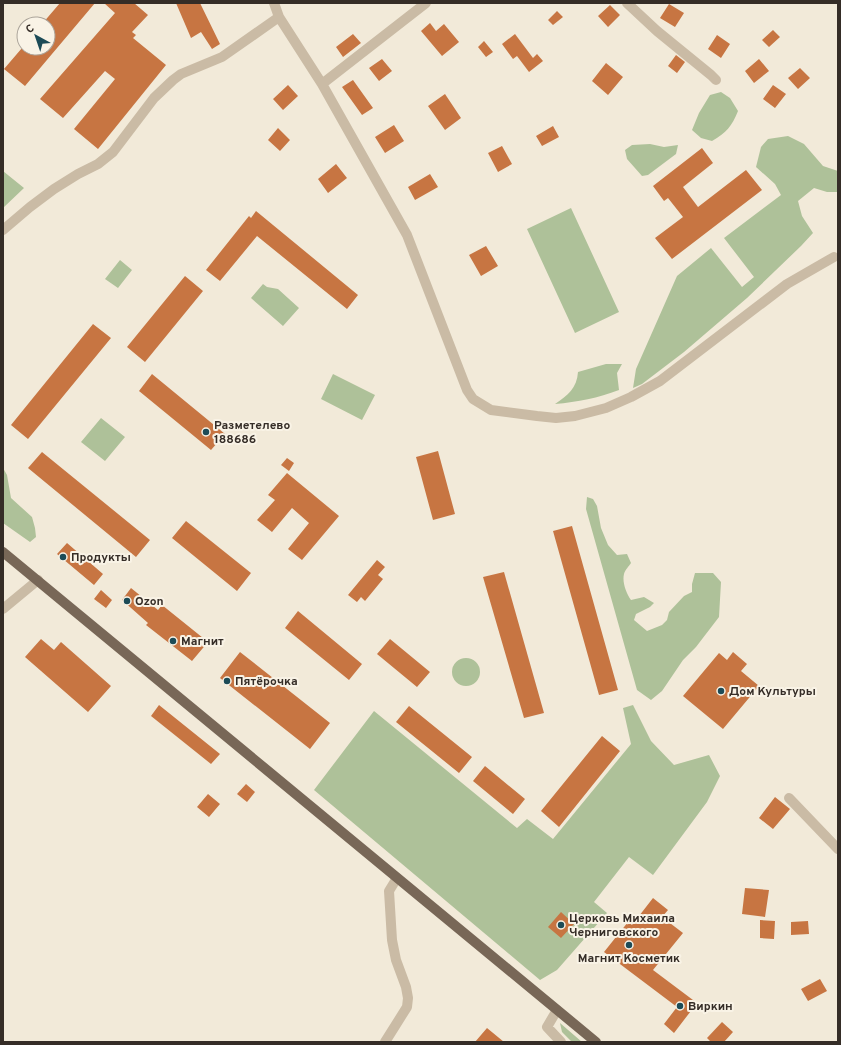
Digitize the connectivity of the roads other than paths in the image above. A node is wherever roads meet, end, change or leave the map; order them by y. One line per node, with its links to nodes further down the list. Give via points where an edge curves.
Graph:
1 (274, 3): 4 (street)
2 (426, 3): 6 (street)
3 (627, 3): 5 (street)
4 (279, 17): 6 (street); 7 (street, via 222,57 181,74 173,80 154,98 113,152 30,206)
5 (716, 80)
6 (322, 84): 8 (street, via 407,235 467,390 473,399 491,410 556,418 606,408 660,381 787,284)
7 (3, 230)
8 (834, 257)
9 (3, 552): 10 (main road)
10 (38, 580): 11 (street); 14 (main road)
11 (3, 609)
12 (790, 798): 13 (street)
13 (838, 848)
14 (397, 878): 15 (main road); 16 (street, via 389,891 392,940 408,998 406,1007)
15 (557, 1010): 17 (street, via 547,1027); 18 (main road)
16 (385, 1042)
17 (561, 1042)
18 (596, 1042)

